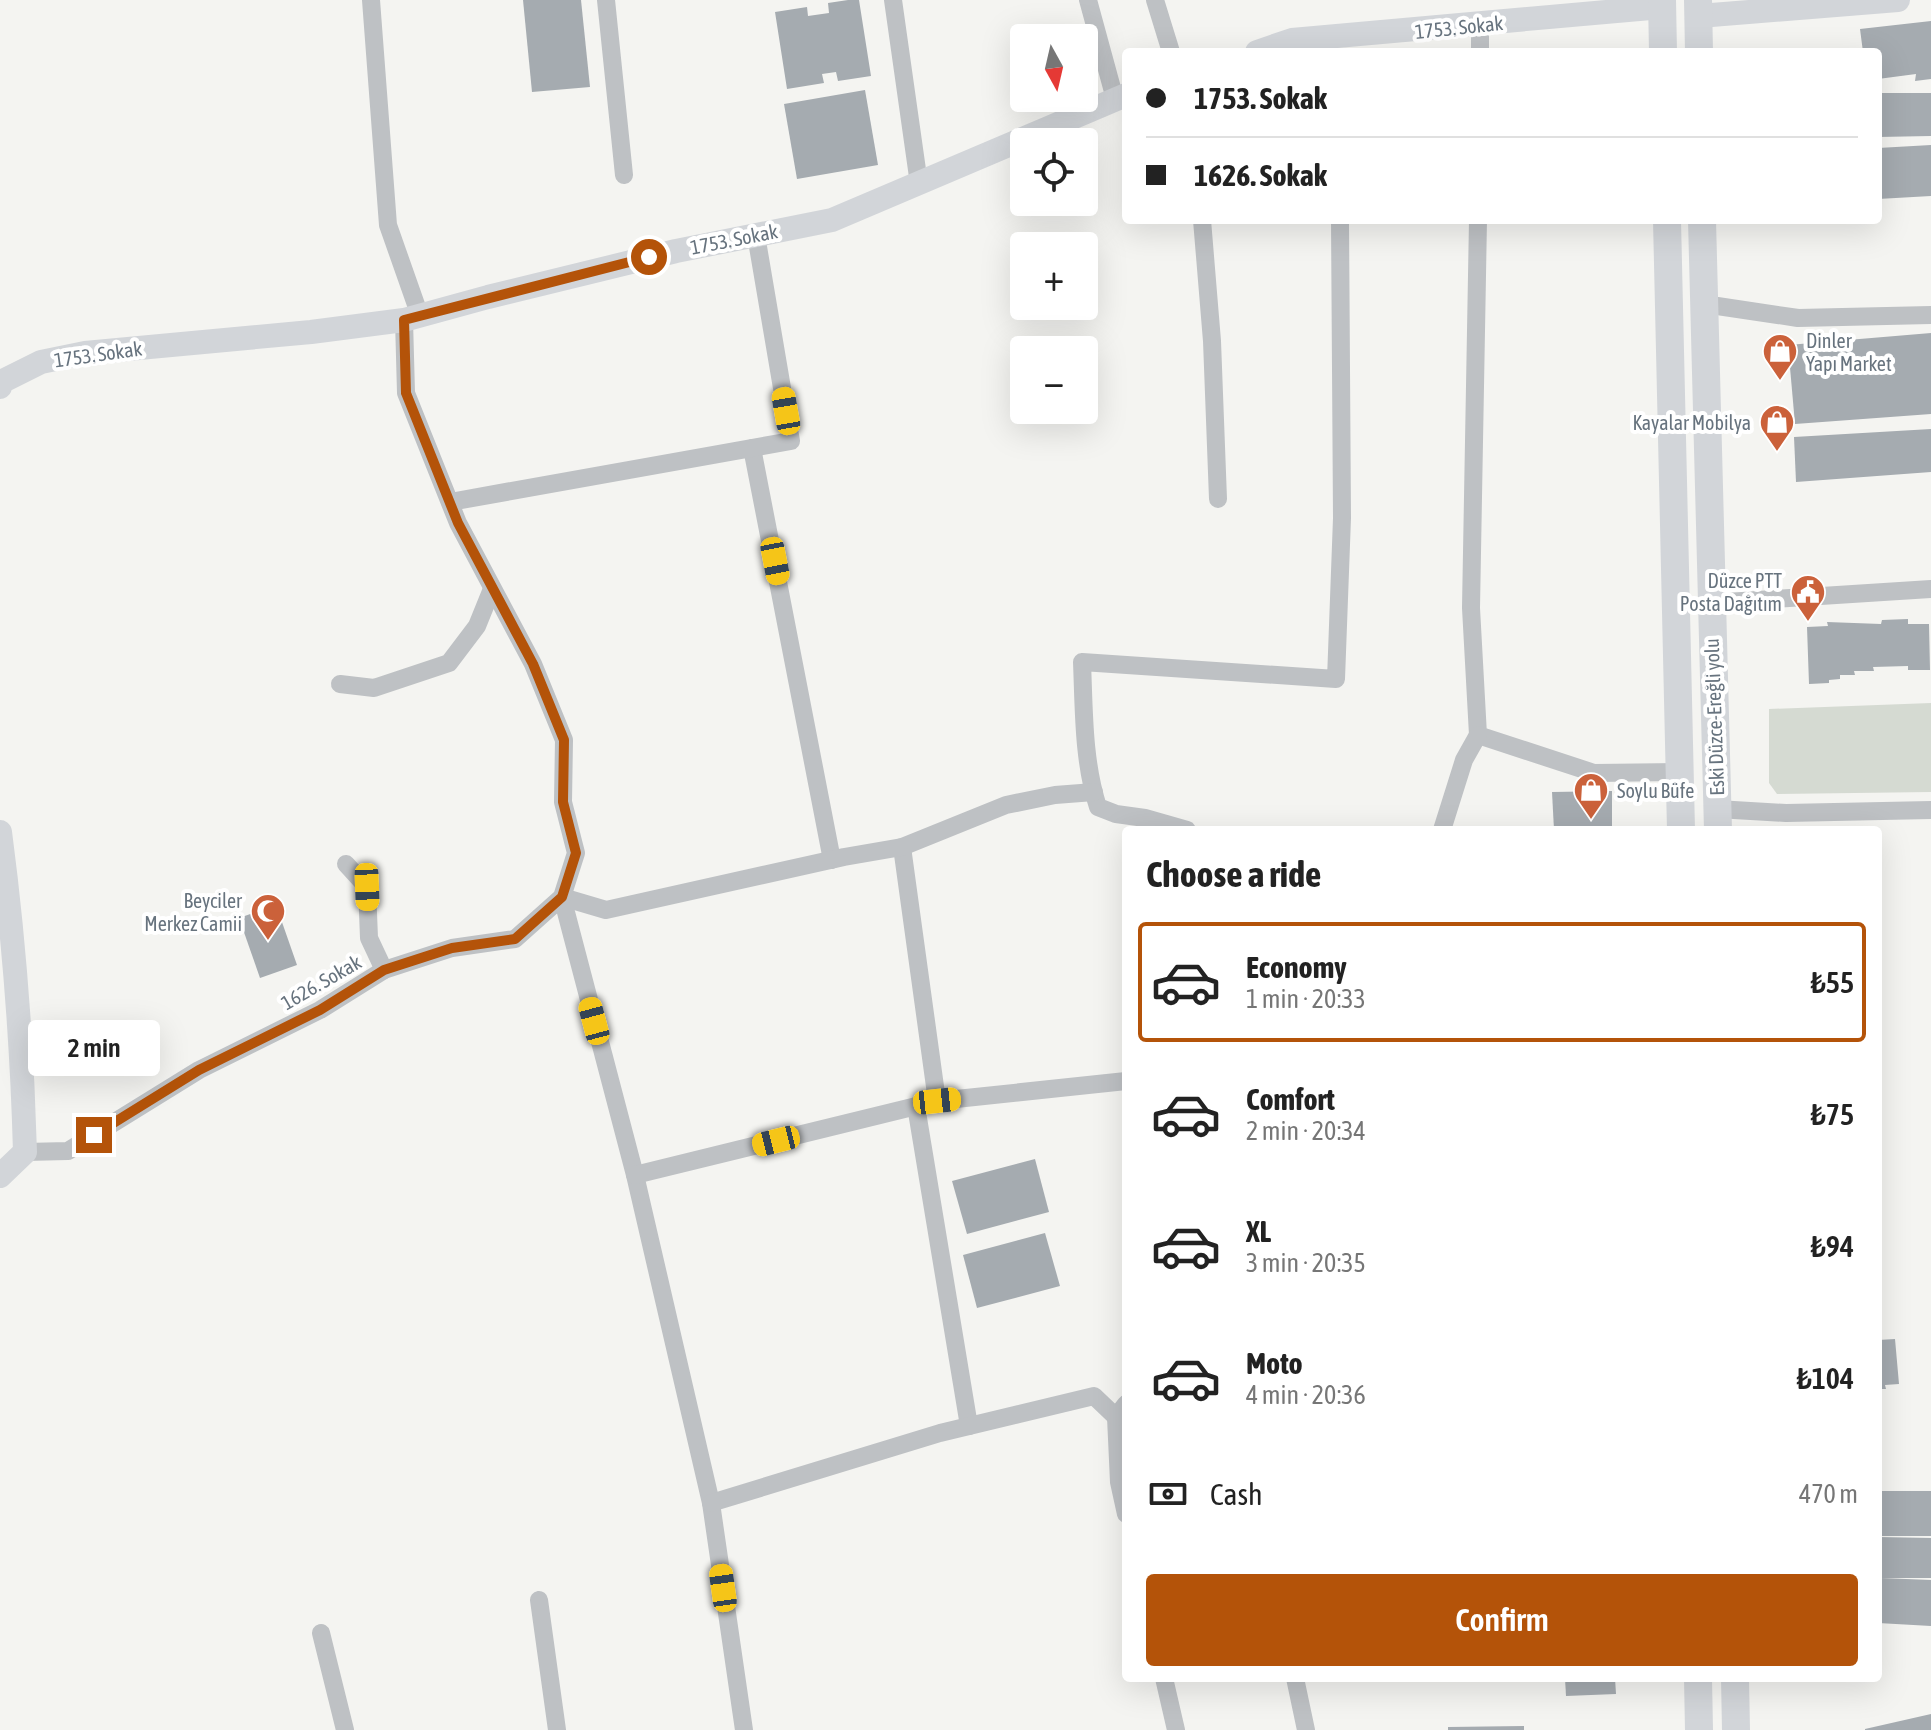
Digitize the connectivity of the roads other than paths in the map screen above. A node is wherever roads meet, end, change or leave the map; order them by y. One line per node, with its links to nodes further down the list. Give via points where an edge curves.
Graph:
1 (371, 0): 27 (street, via 388,225)
2 (606, 0): 17 (street)
3 (893, 0): 18 (street)
4 (1088, 0): 16 (street)
5 (1155, 0): 11 (street)
6 (1898, 0): 8 (street)
7 (1662, 4): 9 (street, 1753. Sokak); 14 (main road)
8 (1698, 8): 15 (main road)
9 (1480, 24): 10 (street, 1753. Sokak); 13 (street)
10 (1346, 44): 12 (street, 1753. Sokak, via 1292,40)
11 (1170, 48)
12 (1269, 48)
13 (1480, 48)
14 (1663, 48)
15 (1699, 48)
16 (1120, 97): 18 (street, 1753. Sokak)
17 (624, 175)
18 (919, 184): 24 (street, 1753. Sokak, via 832,220)
19 (1202, 224): 30 (street)
20 (1340, 224): 38 (street, via 1342,518 1336,679 1082,662)
21 (1478, 224): 36 (street, via 1471,593)
22 (1667, 224): 37 (main road, Eski Düzce-Ereğli yolu)
23 (1702, 224): 25 (main road, Eski Düzce-Ereğli yolu)
24 (756, 235): 27 (street, 1753. Sokak); 29 (street, via 791,441)
25 (1704, 304): 26 (street, via 1798,318); 34 (main road, Eski Düzce-Ereğli yolu)
26 (1931, 315)
27 (412, 318): 28 (street, 1753. Sokak, via 85,353 41,362); 31 (street, via 406,393)
28 (0, 383)
29 (752, 448): 31 (street); 46 (street)
30 (1218, 499)
31 (450, 502): 32 (street)
32 (492, 589): 35 (street, via 477,626 449,663 374,688); 48 (street, via 533,664 564,740 563,802 576,853)
33 (1931, 589): 34 (street)
34 (1711, 603): 40 (main road, Eski Düzce-Ereğli yolu)
35 (340, 684)
36 (1478, 735): 37 (street, via 1594,773); 42 (street, via 1464,760)
37 (1680, 772): 43 (main road, Eski Düzce-Ereğli yolu)
38 (1094, 792): 41 (street, via 1098,807); 45 (street, via 1006,805)
39 (1931, 810): 40 (street)
40 (1718, 819)
41 (1173, 826)
42 (1443, 826)
43 (1681, 826)
44 (0, 832): 50 (street)
45 (902, 847): 46 (street); 52 (street)
46 (832, 860): 48 (street, via 606,910)
47 (346, 864): 49 (street, via 367,887 369,938)
48 (562, 897): 49 (street, 1626. Sokak, via 515,939 452,948); 55 (street)
49 (384, 970): 54 (street, 1626. Sokak, via 320,1010 199,1070 68,1151)
50 (8, 1004): 54 (street, via 23,1076)
51 (1122, 1081): 52 (street)
52 (937, 1101): 53 (street)
53 (916, 1106): 55 (street); 58 (street)
54 (25, 1152): 56 (street)
55 (635, 1175): 60 (street)
56 (0, 1176)
57 (1121, 1411): 58 (street, via 1094,1396); 59 (street)
58 (969, 1426): 60 (street)
59 (1122, 1496)
60 (711, 1503): 69 (street)
61 (539, 1600): 68 (street)
62 (321, 1633): 67 (street)
63 (1165, 1682): 70 (street)
64 (1296, 1682): 71 (street)
65 (1698, 1682): 72 (main road)
66 (1735, 1682): 73 (main road)
67 (345, 1730)
68 (557, 1730)
69 (744, 1730)
70 (1176, 1730)
71 (1306, 1730)
72 (1699, 1730)
73 (1736, 1730)

